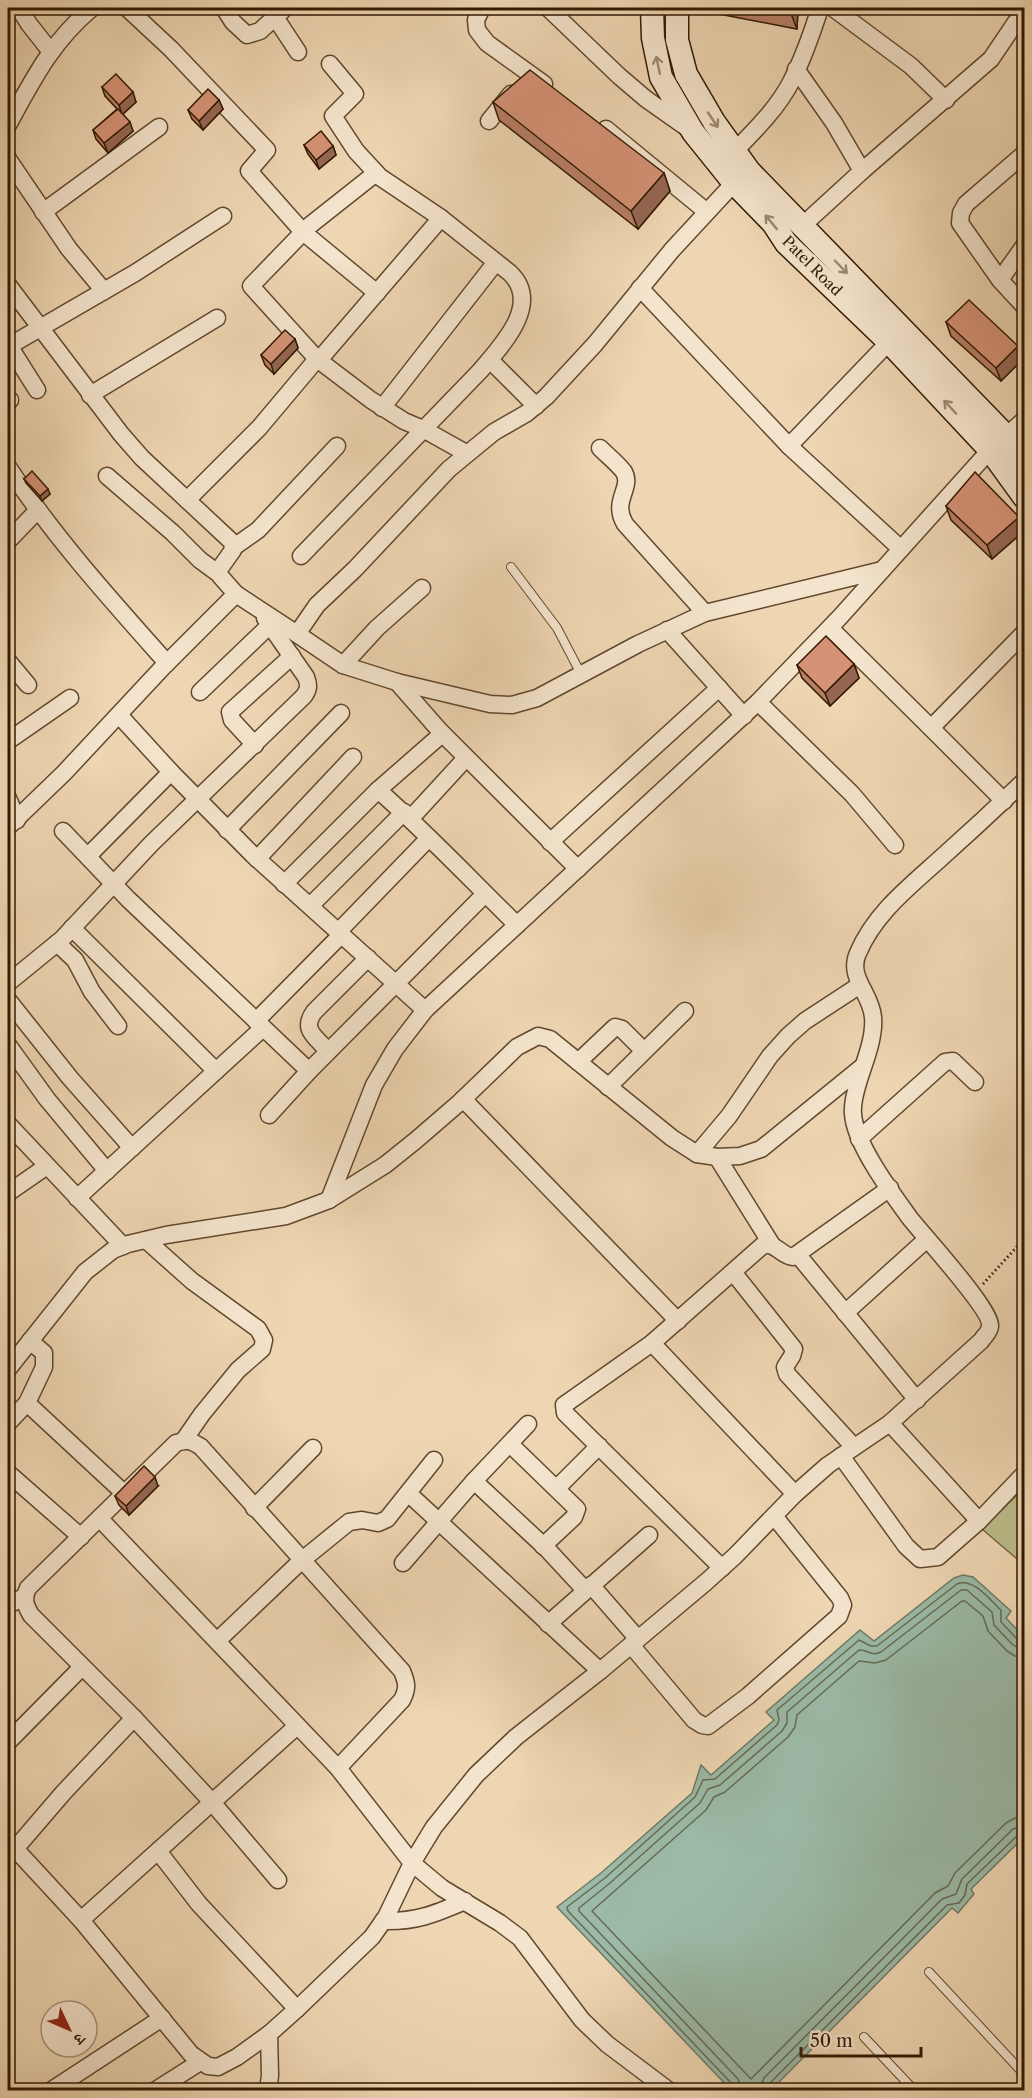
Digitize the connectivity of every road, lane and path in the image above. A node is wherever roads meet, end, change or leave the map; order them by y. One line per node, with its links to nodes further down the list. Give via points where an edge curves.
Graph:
1 (19, 8): 13 (street)
2 (92, 8): 13 (street)
3 (127, 8): 35 (street, via 267,150 249,171)
4 (224, 8): 11 (street, via 247,35 260,31)
5 (482, 8): 17 (street, via 476,20 481,37)
6 (548, 8): 24 (street, via 619,76)
7 (652, 8): 24 (street, Patel Road, one-way to 7, via 661,77)
8 (677, 8): 27 (street, Patel Road, one-way to 27, via 677,40 686,74)
9 (820, 8): 16 (street)
10 (833, 8): 19 (street, via 911,66)
11 (280, 12): 14 (street)
12 (1016, 22): 19 (street, via 991,59)
13 (51, 52): 22 (street)
14 (298, 52)
15 (330, 64): 29 (street, via 355,94 333,116)
16 (796, 69): 27 (street, via 790,84); 28 (street)
17 (528, 72): 18 (street); 21 (street)
18 (555, 92)
19 (946, 100): 28 (street)
20 (590, 118): 31 (street)
21 (489, 121)
22 (8, 125)
23 (159, 127): 30 (street)
24 (693, 132): 27 (street, Patel Road)
25 (1024, 154): 38 (street, via 966,204 961,213 963,230)
26 (8, 159): 30 (street)
27 (730, 166): 31 (street); 34 (street, Patel Road, via 749,171); 46 (street, Patel Road, one-way to 27, via 786,243)
28 (862, 171): 34 (street)
29 (376, 173): 33 (street); 35 (street)
30 (43, 212): 41 (street)
31 (707, 212): 40 (street)
32 (223, 216): 41 (street)
33 (441, 219): 37 (street); 42 (street)
34 (802, 226): 56 (street, Patel Road, one-way to 56)
35 (303, 232): 42 (street); 48 (street, via 250,286)
36 (1024, 246): 38 (street)
37 (496, 262): 49 (street, via 518,281 524,301 517,321); 53 (street)
38 (1000, 280): 43 (street)
39 (8, 285): 45 (street)
40 (640, 288): 52 (street, via 595,344); 58 (street)
41 (104, 291): 45 (street)
42 (377, 293): 48 (street)
43 (1024, 306)
44 (217, 318): 51 (street)
45 (40, 328): 47 (street); 51 (street)
46 (889, 342): 56 (street, Patel Road, one-way to 46); 58 (street)
47 (8, 345): 50 (street)
48 (318, 360): 53 (street); 65 (street, via 259,428)
49 (490, 360): 52 (street); 55 (street)
50 (37, 390)
51 (90, 395): 65 (street, via 142,458)
52 (536, 406): 60 (street)
53 (382, 408): 55 (street)
54 (1024, 420): 56 (street)
55 (423, 429): 60 (street); 70 (street)
56 (998, 443): 61 (street, Patel Road); 64 (street, Patel Road); 69 (street)
57 (337, 446): 68 (street, via 258,530)
58 (789, 446): 69 (street)
59 (600, 448): 77 (street, via 624,473 619,510 625,524)
60 (466, 453): 82 (street, via 317,606)
61 (1024, 463)
62 (8, 467): 66 (street)
63 (107, 476): 73 (street)
64 (1024, 497)
65 (187, 500): 68 (street)
66 (38, 510): 67 (street); 85 (street)
67 (8, 541)
68 (234, 547): 73 (street, via 219,567)
69 (901, 549): 72 (street)
70 (301, 556)
71 (511, 567): 87 (lane, via 557,628)
72 (882, 570): 77 (street); 79 (street)
73 (219, 574): 75 (street)
74 (422, 588): 86 (street)
75 (236, 594): 76 (street); 85 (street)
76 (260, 610): 78 (street); 82 (street)
77 (705, 613): 80 (street)
78 (270, 625): 83 (street); 91 (street)
79 (830, 628): 93 (street); 97 (street)
80 (667, 630): 87 (street); 90 (street)
81 (1024, 633): 97 (street)
82 (297, 634): 86 (street)
83 (292, 656): 100 (street, via 306,677 308,690); 100 (street, via 230,712 232,720)
84 (8, 661): 89 (street)
85 (167, 663): 95 (street)
86 (343, 665): 88 (street)
87 (581, 674): 88 (street, via 537,698 512,705 490,704)
88 (397, 682): 98 (street)
89 (28, 685)
90 (719, 687): 96 (street); 114 (street)
91 (200, 692)
92 (70, 698): 99 (street)
93 (758, 702): 96 (street); 115 (street, via 852,794)
94 (341, 713): 111 (street)
95 (119, 715): 103 (street); 110 (street)
96 (744, 716): 118 (street)
97 (931, 728): 108 (street)
98 (442, 734): 102 (street); 105 (street)
99 (8, 741)
100 (255, 745): 107 (street)
101 (353, 757): 117 (street)
102 (466, 758): 109 (street); 114 (street)
103 (171, 772): 107 (street); 116 (street)
104 (1024, 781): 108 (street)
105 (378, 790): 109 (street); 120 (street)
106 (8, 798): 110 (street)
107 (198, 801): 111 (street); 119 (street)
108 (1004, 801): 130 (street, via 890,904 869,930 856,956 854,970)
109 (407, 815): 113 (street); 122 (street)
110 (12, 824)
111 (227, 830): 117 (street)
112 (63, 831): 116 (street)
113 (428, 839): 121 (street); 125 (street)
114 (550, 842): 118 (street)
115 (895, 845)
116 (88, 855): 119 (street)
117 (257, 859): 120 (street)
118 (578, 869): 123 (street)
119 (114, 884): 124 (street); 134 (street)
120 (284, 884): 122 (street)
121 (485, 894): 123 (street); 129 (street)
122 (310, 906): 125 (street)
123 (517, 925): 132 (street)
124 (72, 928): 126 (street); 141 (street)
125 (340, 933): 127 (street); 134 (street)
126 (57, 943): 128 (street); 135 (street, via 75,960 92,992)
127 (368, 958): 129 (street); 137 (street, via 309,1019 310,1031)
128 (8, 983)
129 (395, 983): 132 (street); 137 (street)
130 (860, 985): 140 (street, via 873,1019); 150 (street, via 788,1036)
131 (8, 1000): 149 (street)
132 (425, 1010): 157 (street, via 374,1084)
133 (685, 1011): 138 (street)
134 (260, 1024): 141 (street); 142 (street)
135 (118, 1026)
136 (8, 1045): 153 (street)
137 (328, 1051): 142 (street)
138 (644, 1051): 139 (street, via 615,1027); 144 (street)
139 (578, 1062): 144 (street); 145 (street, via 550,1039 538,1036 518,1047)
140 (862, 1067): 148 (street, via 853,1113); 151 (street, via 760,1149 740,1156)
141 (216, 1071): 149 (street)
142 (309, 1071): 146 (street)
143 (975, 1082): 148 (street, via 953,1061 945,1062)
144 (608, 1087): 150 (street)
145 (463, 1099): 157 (street, via 385,1165); 167 (street)
146 (269, 1116)
147 (8, 1124): 152 (street)
148 (860, 1139): 154 (street)
149 (132, 1148): 153 (street)
150 (697, 1154): 151 (street)
151 (717, 1157): 161 (street)
152 (47, 1166): 155 (street); 156 (street)
153 (107, 1171): 156 (street)
154 (890, 1188): 158 (street); 163 (street)
155 (8, 1191)
156 (77, 1198): 162 (street)
157 (329, 1200): 160 (street, via 286,1216)
158 (927, 1239): 165 (street); 166 (street)
159 (1024, 1239): 165 (path)
160 (146, 1240): 162 (street); 176 (street, via 192,1281 258,1329 264,1340 262,1349 238,1370)
161 (772, 1245): 163 (street, via 784,1256); 164 (street, via 762,1246)
162 (123, 1246): 168 (street, via 85,1272)
163 (798, 1255): 166 (street)
164 (733, 1272): 167 (street); 180 (street, via 794,1349 785,1367 787,1374)
165 (973, 1296): 171 (street, via 989,1319 988,1332)
166 (845, 1313): 171 (street)
167 (678, 1321): 169 (street)
168 (30, 1341): 170 (street); 172 (street, via 44,1353 44,1367)
169 (652, 1343): 178 (street, via 564,1405 566,1413); 188 (street)
170 (8, 1369)
171 (917, 1400): 174 (street)
172 (27, 1402): 173 (street); 187 (street)
173 (8, 1423)
174 (890, 1423): 180 (street); 193 (street)
175 (528, 1424): 177 (street)
176 (184, 1440): 187 (street, via 176,1443); 189 (street, via 201,1447)
177 (510, 1444): 184 (street); 185 (street)
178 (600, 1446): 185 (street); 199 (street)
179 (313, 1448): 189 (street)
180 (847, 1452): 188 (street); 193 (street, via 906,1546 920,1559 938,1557)
181 (434, 1460): 186 (street)
182 (8, 1473): 195 (street)
183 (1024, 1474): 193 (street)
184 (474, 1481): 192 (street); 196 (street)
185 (557, 1488): 196 (street, via 576,1506 577,1512)
186 (408, 1493): 192 (street); 197 (street, via 383,1521 349,1522)
187 (125, 1494): 191 (street)
188 (795, 1494): 190 (street)
189 (254, 1508): 197 (street)
190 (774, 1516): 199 (street); 205 (street, via 840,1598 843,1605 839,1616 708,1726 684,1709)
191 (100, 1519): 195 (street); 204 (street)
192 (438, 1521): 198 (street); 203 (street)
193 (979, 1521)
194 (649, 1536): 200 (street)
195 (81, 1537): 201 (street, via 28,1588)
196 (543, 1546): 200 (street)
197 (301, 1561): 204 (street); 211 (street, via 402,1671 407,1683 402,1700)
198 (403, 1563)
199 (722, 1568): 205 (street)
200 (588, 1587): 203 (street); 205 (street)
201 (24, 1597): 202 (street); 206 (street, via 31,1615)
202 (8, 1605)
203 (548, 1624): 207 (street)
204 (216, 1641): 209 (street)
205 (635, 1642): 207 (street)
206 (82, 1667): 208 (street); 210 (street)
207 (600, 1671): 215 (street, via 516,1737 476,1775 434,1827)
208 (134, 1718): 212 (street); 213 (street)
209 (297, 1726): 211 (street); 212 (street)
210 (8, 1742)
211 (338, 1768): 215 (street)
212 (211, 1801): 214 (street); 216 (street)
213 (11, 1845): 218 (street)
214 (158, 1851): 218 (street); 221 (street, via 199,1904)
215 (412, 1863): 217 (street); 219 (street)
216 (278, 1880)
217 (465, 1901): 219 (street, via 433,1916); 230 (street, via 520,1938 582,2020)
218 (81, 1920): 222 (street)
219 (383, 1921): 221 (street, via 359,1951)
220 (929, 1972): 226 (lane)
221 (297, 2009): 223 (street)
222 (162, 2018): 225 (street); 227 (street)
223 (269, 2034): 225 (street, via 218,2067); 229 (street)
224 (864, 2037): 231 (lane)
225 (200, 2062): 228 (street)
226 (1024, 2074)
227 (52, 2091)
228 (156, 2091)
229 (268, 2091)
230 (668, 2091)
231 (914, 2091)

